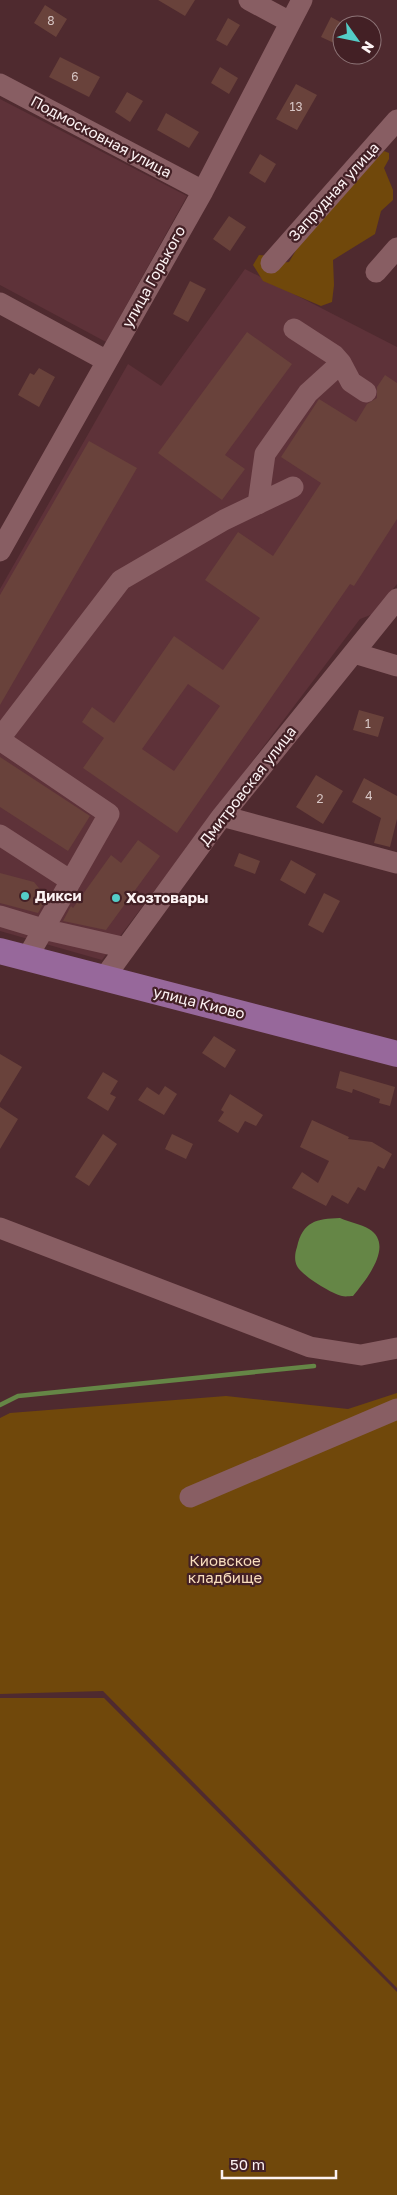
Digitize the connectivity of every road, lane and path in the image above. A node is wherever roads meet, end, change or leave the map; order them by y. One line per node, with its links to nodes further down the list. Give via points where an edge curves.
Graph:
1 (249, 0): 3 (street)
2 (302, 0): 3 (street, улица Горького)
3 (290, 22): 6 (street, улица Горького)
4 (0, 84): 6 (street, Подмосковная улица)
5 (397, 120): 8 (street, Запрудная улица)
6 (203, 191): 12 (street, улица Горького)
7 (397, 248): 9 (street)
8 (270, 263)
9 (376, 272)
10 (0, 303): 12 (street)
11 (294, 329): 13 (street)
12 (107, 361): 17 (street, улица Горького)
13 (341, 363): 14 (street, via 351,382); 16 (street, via 308,393 265,454)
14 (366, 392)
15 (293, 487): 16 (street)
16 (258, 504): 21 (street, via 224,520 121,580)
17 (0, 551)
18 (397, 599): 19 (street, Дмитровская улица)
19 (354, 653): 20 (street); 22 (street, Дмитровская улица)
20 (397, 666)
21 (0, 739): 25 (street, via 109,814)
22 (222, 816): 24 (street); 28 (street, Дмитровская улица)
23 (0, 835): 25 (street)
24 (397, 863)
25 (71, 880): 27 (street)
26 (0, 916): 27 (street)
27 (43, 929): 28 (street); 30 (street)
28 (126, 948): 31 (street, Дмитровская улица)
29 (0, 951): 30 (main road, улица Киово)
30 (27, 958): 31 (main road, улица Киово)
31 (104, 978): 32 (main road, улица Киово)
32 (397, 1054)
33 (0, 1228): 34 (street, via 310,1347 361,1355)
34 (397, 1348)
35 (397, 1409): 36 (street)
36 (190, 1497)

